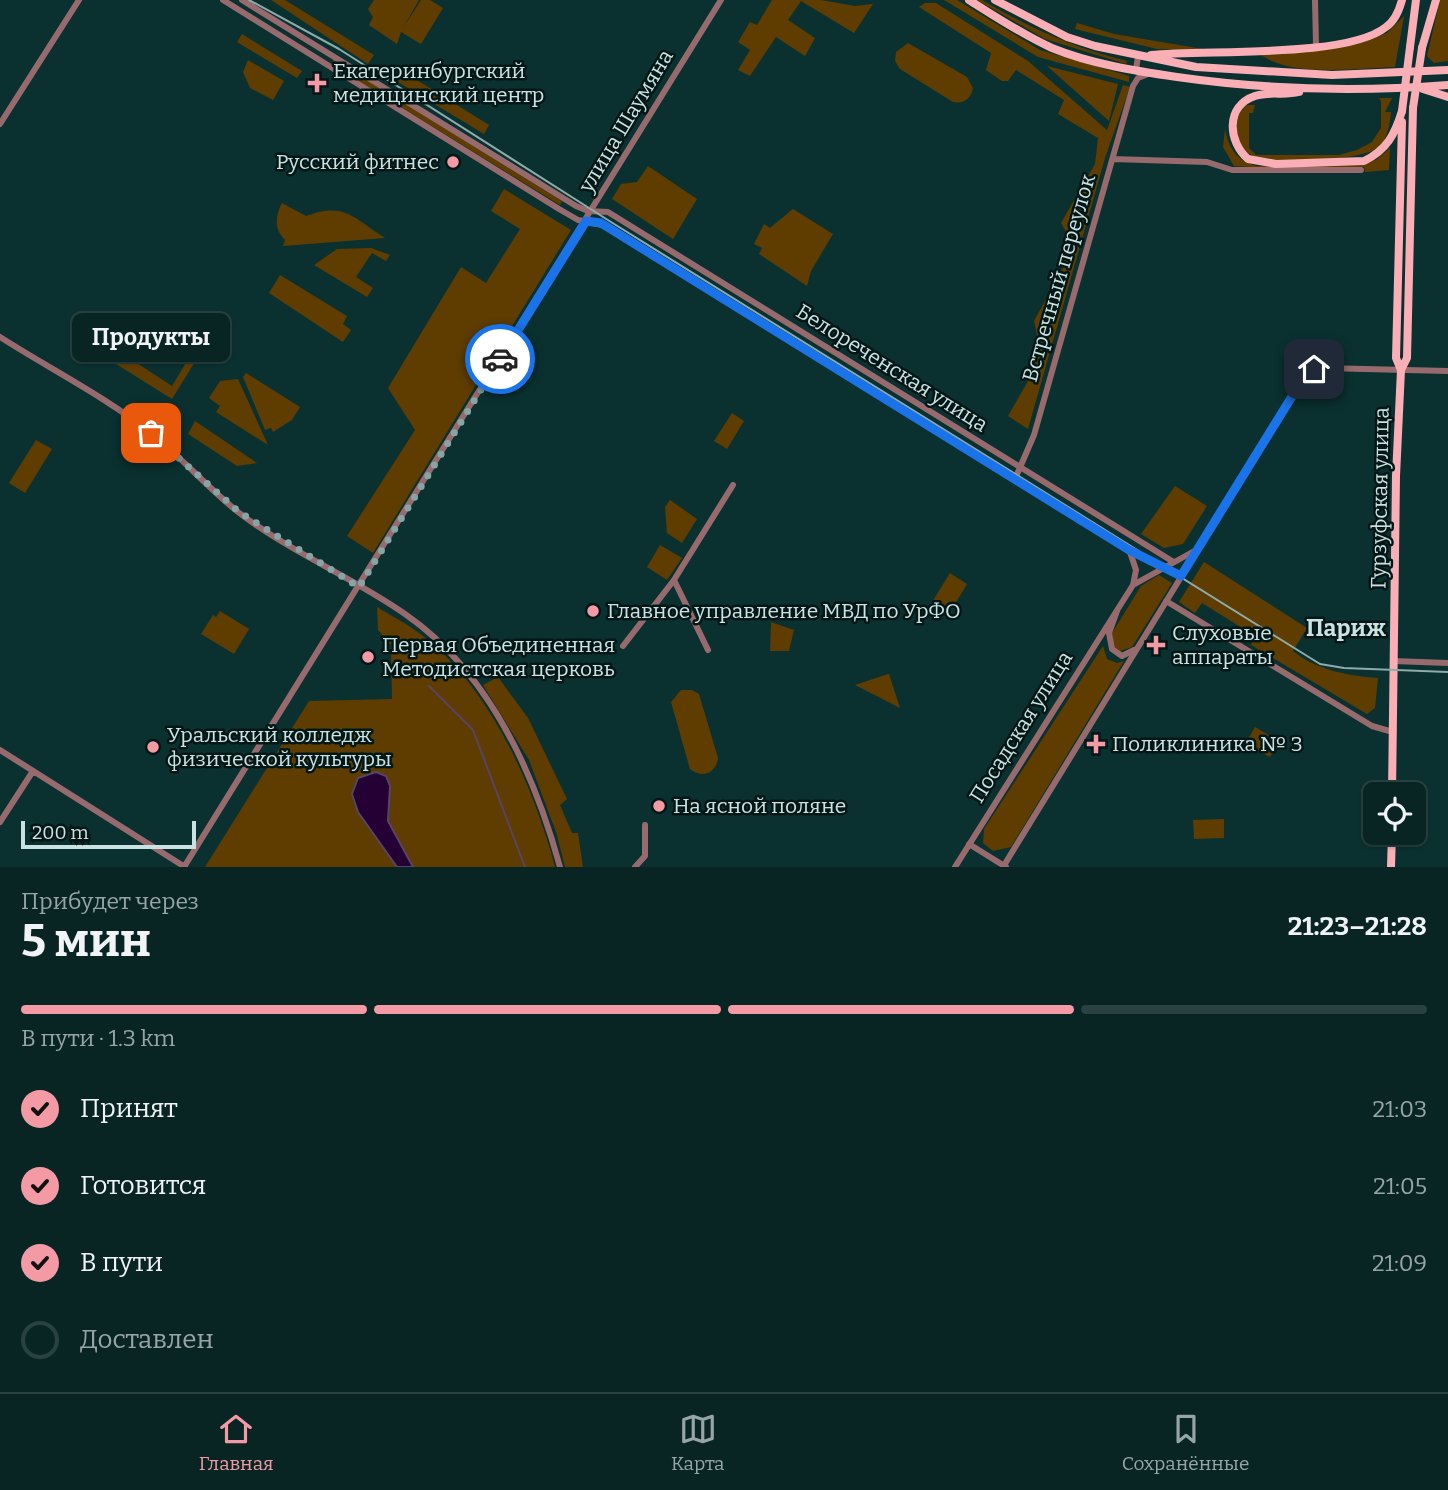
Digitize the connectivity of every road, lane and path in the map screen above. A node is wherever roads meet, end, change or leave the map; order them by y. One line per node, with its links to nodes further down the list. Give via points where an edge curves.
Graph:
1 (79, 0): 25 (street)
2 (223, 0): 29 (street, Белореченская улица, via 559,209)
3 (242, 0): 28 (street, Белореченская улица)
4 (721, 0): 28 (street, улица Шаумяна)
5 (969, 0): 15 (main road, via 1055,49)
6 (995, 0): 14 (main road, via 1067,37)
7 (1315, 0): 12 (street)
8 (1402, 0): 12 (main road, via 1394,20 1379,32)
9 (1416, 0): 24 (main road, Гурзуфская улица, bridge)
10 (1430, 0): 13 (main road)
11 (1436, 0): 13 (main road)
12 (1316, 45): 14 (main road)
13 (1422, 48): 31 (main road, Гурзуфская улица, bridge, via 1413,108 1406,358)
14 (1140, 56): 16 (street); 17 (main road, via 1230,71 1395,74)
15 (1122, 67): 16 (main road); 20 (street)
16 (1136, 70): 18 (main road)
17 (1446, 70)
18 (1156, 74): 20 (street, via 1143,75); 22 (main road)
19 (1448, 85): 21 (main road)
20 (1133, 86): 26 (street, Встречный переулок)
21 (1417, 88): 22 (main road); 23 (main road)
22 (1309, 90): 24 (main road, via 1261,94 1244,102 1231,127 1242,154 1259,163 1364,161 1394,135)
23 (1448, 97)
24 (1402, 111): 31 (main road, Гурзуфская улица, via 1396,358)
25 (0, 124)
26 (1113, 159): 27 (street, via 1207,162 1232,170); 33 (street, Встречный переулок)
27 (1361, 170)
28 (591, 212): 29 (street, улица Шаумяна); 33 (street, Белореченская улица, via 608,212)
29 (586, 221): 34 (street, Белореченская улица, via 601,223 631,240); 43 (street, улица Шаумяна)
30 (0, 337): 43 (street, via 151,433 239,512)
31 (1401, 370): 32 (street, Посадская улица); 36 (street, Посадская улица, via 1323,368 1307,372); 49 (main road, Гурзуфская улица)
32 (1448, 370)
33 (1021, 469): 34 (street, Встречный переулок); 38 (street, Белореченская улица)
34 (1015, 480): 37 (street, Белореченская улица)
35 (733, 485): 41 (street)
36 (1198, 549): 38 (street, Посадская улица); 40 (street, Посадская улица)
37 (1129, 550): 39 (street); 42 (street, via 1135,565)
38 (1172, 561): 39 (street, Посадская улица); 40 (street)
39 (1161, 567): 40 (street); 42 (street, Посадская улица)
40 (1181, 576): 44 (street, Посадская улица)
41 (674, 580): 47 (street); 48 (street)
42 (1133, 585): 45 (street, Посадская улица)
43 (359, 587): 60 (street, улица Шаумяна); 61 (street, via 407,615 478,687 523,763)
44 (1166, 601): 46 (street, Посадская улица); 51 (street, via 1372,726)
45 (1118, 606): 46 (street, Посадская улица, via 1109,633 1114,652 1130,654); 57 (street, Посадская улица)
46 (1150, 629): 59 (street, Посадская улица)
47 (623, 646)
48 (708, 650)
49 (1393, 661): 50 (street); 51 (main road, Гурзуфская улица)
50 (1448, 663)
51 (1393, 732): 54 (main road, Гурзуфская улица)
52 (0, 750): 53 (street)
53 (33, 771): 55 (street); 60 (street)
54 (1392, 782)
55 (0, 822)
56 (645, 825): 62 (street, via 645,856)
57 (969, 844): 59 (street); 63 (street, Посадская улица)
58 (1392, 845): 64 (main road)
59 (1004, 866)
60 (184, 867)
61 (559, 867)
62 (635, 867)
63 (955, 867)
64 (1391, 867)

